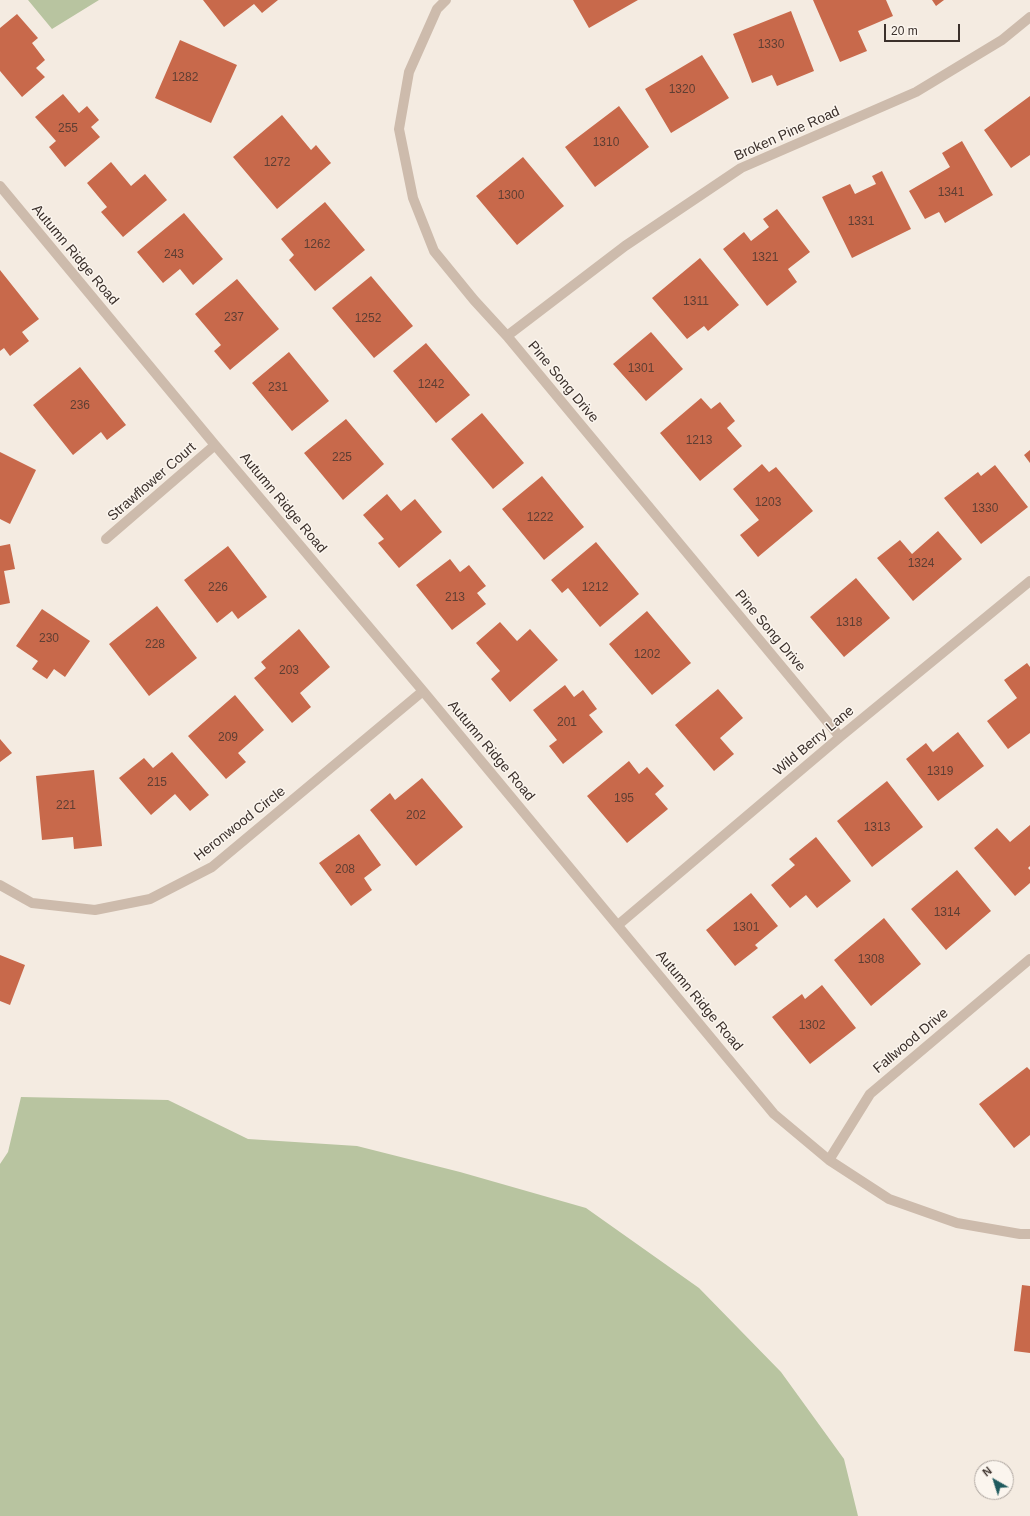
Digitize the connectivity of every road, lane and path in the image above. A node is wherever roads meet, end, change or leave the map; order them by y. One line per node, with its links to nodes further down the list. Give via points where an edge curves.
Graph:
1 (446, 0): 4 (street, Pine Song Drive, via 437,9 410,72 399,129 413,198 434,251)
2 (1030, 17): 4 (street, Broken Pine Road, via 1002,40 916,92 741,168 625,246)
3 (0, 186): 5 (street, Autumn Ridge Road)
4 (507, 336): 9 (street, Pine Song Drive)
5 (215, 445): 6 (street, Strawflower Court); 8 (street, Autumn Ridge Road)
6 (106, 539)
7 (1030, 581): 9 (street, Wild Berry Lane)
8 (423, 691): 10 (street, Heronwood Circle, via 212,867 150,899 95,910 32,903); 11 (street, Autumn Ridge Road)
9 (840, 737): 11 (street, Wild Berry Lane)
10 (0, 885)
11 (618, 926): 13 (street, Autumn Ridge Road, via 774,1114)
12 (1030, 959): 13 (street, Fallwood Drive, via 870,1094)
13 (829, 1160): 14 (street, Autumn Ridge Road, via 889,1199 957,1223)
14 (1030, 1234)

